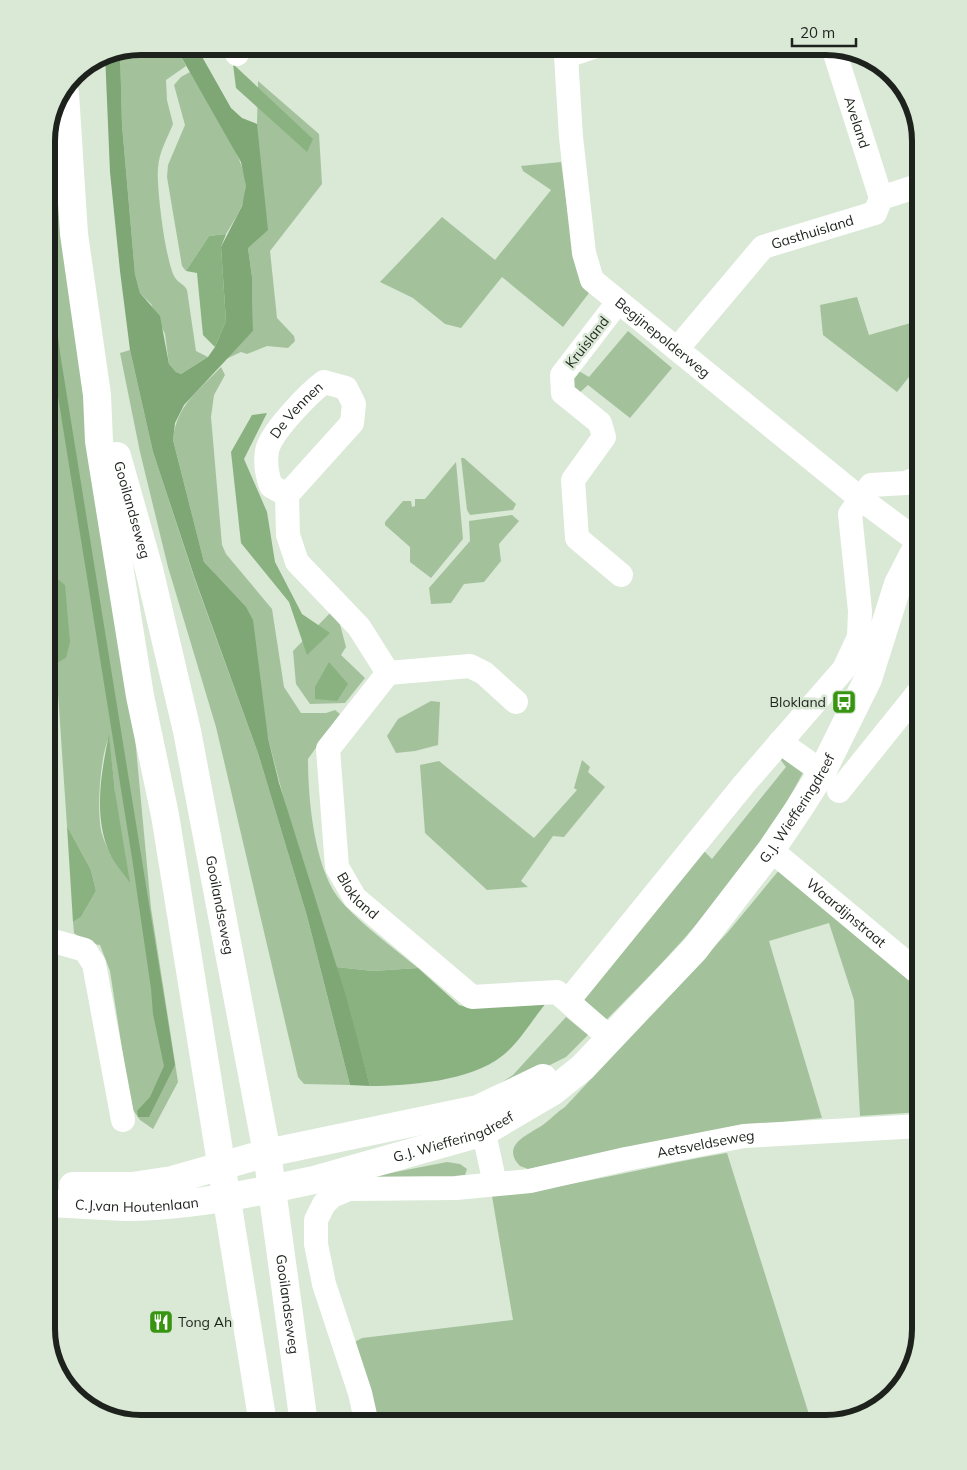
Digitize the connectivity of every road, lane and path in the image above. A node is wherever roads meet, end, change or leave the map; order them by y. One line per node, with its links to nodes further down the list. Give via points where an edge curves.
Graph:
1 (564, 55): 6 (street, Begijnepolderweg, via 584,253 592,280)
2 (836, 56): 5 (street, Aveland)
3 (66, 99): 8 (main road, Gooilandseweg, via 74,234)
4 (912, 188): 5 (street)
5 (881, 198): 7 (street, Gasthuisland, via 875,213 764,247)
6 (618, 302): 7 (street, Begijnepolderweg); 14 (street, Kruisland, via 562,375 563,393 600,423 604,437 573,480 577,538)
7 (677, 349): 11 (street, Begijnepolderweg)
8 (97, 395): 28 (main road, Gooilandseweg, via 112,436 149,569 187,731); 29 (main road, Gooilandseweg, via 99,441 140,696 165,816)
9 (912, 481): 11 (street, via 871,485)
10 (287, 495): 10 (street, De Vennen, via 271,486 266,475 267,450 272,440 306,396 324,382 346,388 354,404 352,423); 15 (street, via 288,536 297,562 359,627)
11 (861, 499): 12 (street, Begijnepolderweg); 18 (street, via 850,514 860,611 859,637 844,669)
12 (912, 534)
13 (912, 556): 19 (main road, G.J. Wiefferingdreef, via 898,584 868,679)
14 (621, 575)
15 (388, 673): 17 (street, via 470,666 484,673); 23 (street, Blokland, via 328,749 337,868 355,898 472,997 557,992)
16 (912, 698): 19 (street)
17 (516, 702)
18 (780, 742): 19 (street); 23 (street)
19 (830, 781): 20 (main road, G.J. Wiefferingdreef)
20 (771, 850): 22 (street, Waardijnstraat); 24 (main road, G.J. Wiefferingdreef, via 695,949)
21 (55, 942): 25 (street, via 85,950 94,964)
22 (912, 968)
23 (568, 1001): 24 (street, Blokland)
24 (610, 1038): 26 (main road, G.J. Wiefferingdreef)
25 (123, 1120)
26 (481, 1120): 28 (main road, G.J. Wiefferingdreef); 31 (street); 32 (main road, G.J. Wiefferingdreef, via 314,1180)
27 (912, 1127): 31 (street, Aetsveldseweg, via 744,1136 530,1181)
28 (266, 1153): 29 (main road, G.J. Wiefferingdreef); 32 (main road, Gooilandseweg)
29 (223, 1166): 30 (main road, C.J.van Houtenlaan, via 172,1180 132,1186); 33 (main road, Gooilandseweg)
30 (55, 1184)
31 (495, 1184): 37 (street, Aetsveldseweg, via 340,1191 324,1204 316,1220 315,1233 324,1284)
32 (271, 1189): 33 (main road, G.J. Wiefferingdreef); 36 (main road, Gooilandseweg)
33 (228, 1198): 34 (main road, C.J.van Houtenlaan, via 128,1207); 35 (main road, Gooilandseweg)
34 (55, 1203)
35 (261, 1415)
36 (303, 1415)
37 (365, 1415)

